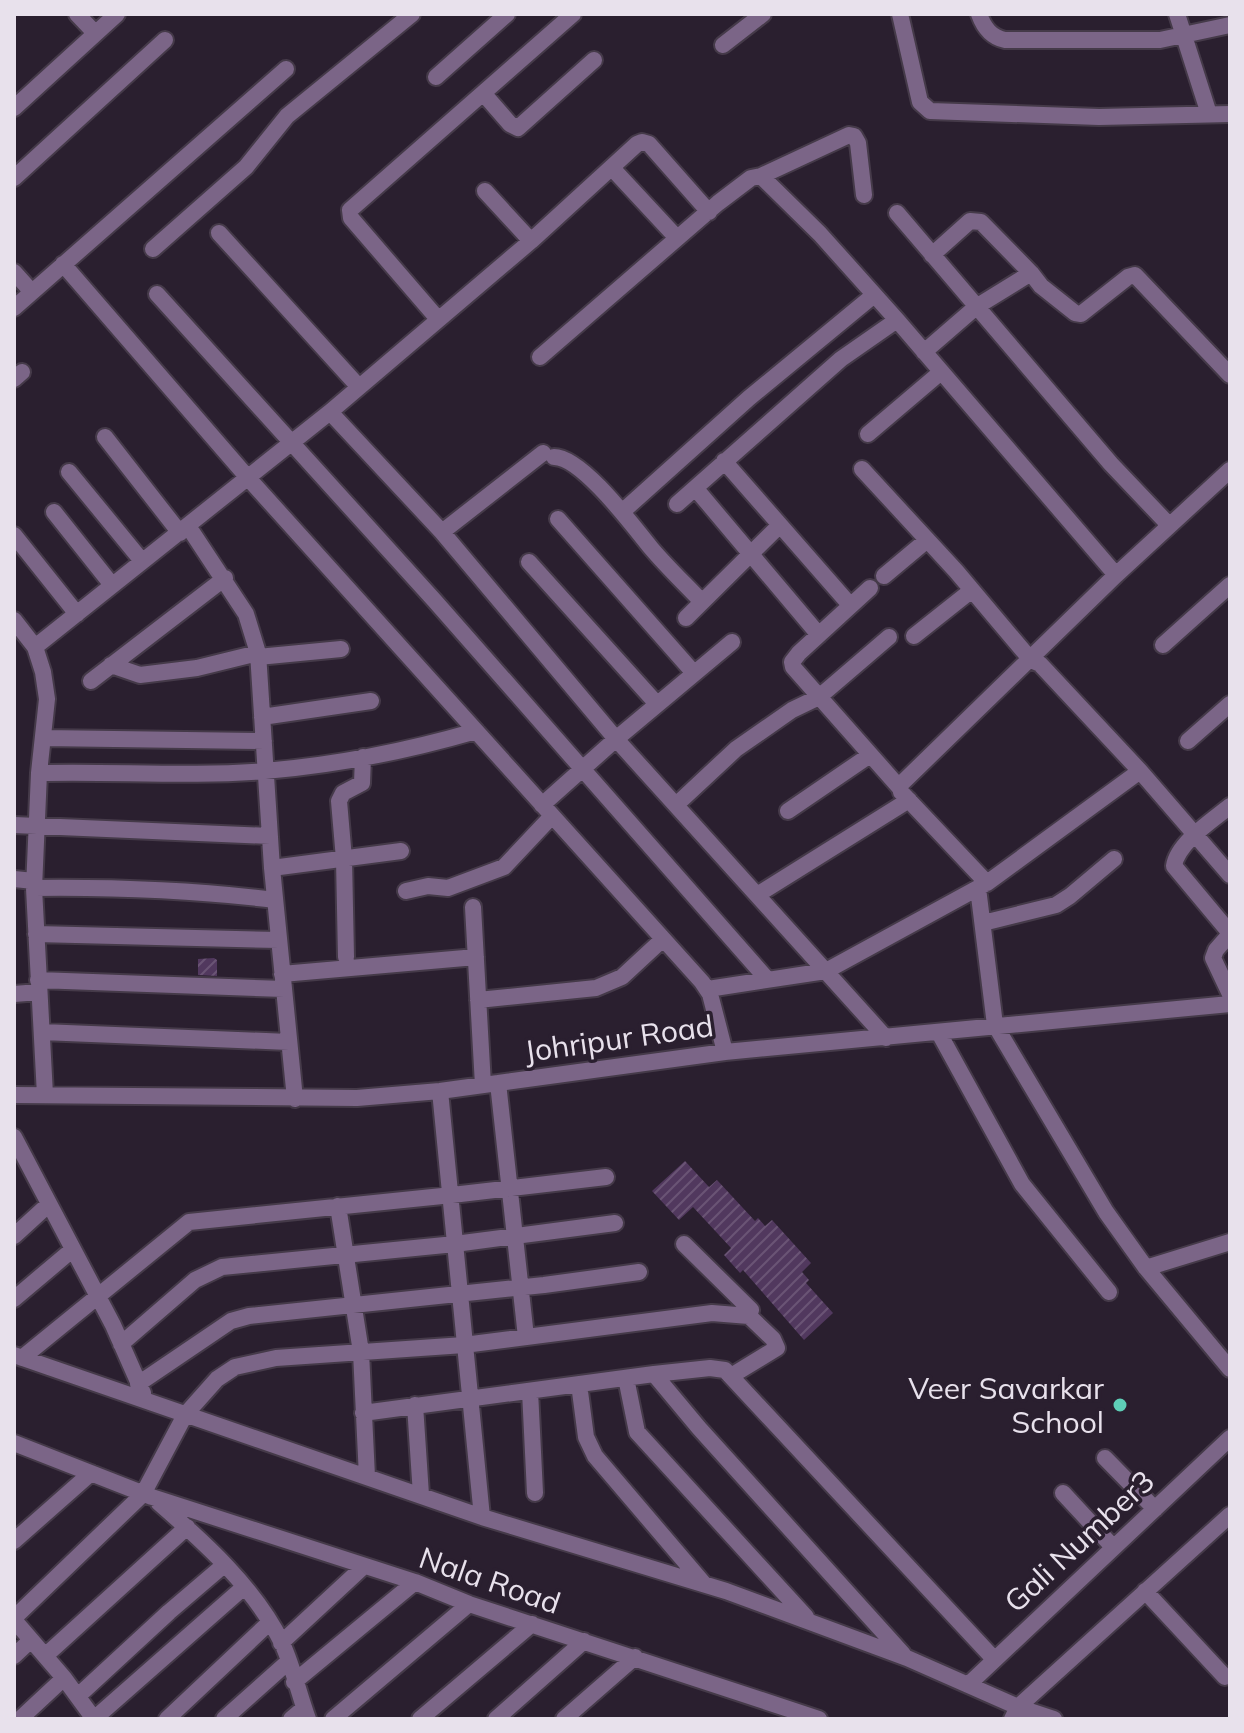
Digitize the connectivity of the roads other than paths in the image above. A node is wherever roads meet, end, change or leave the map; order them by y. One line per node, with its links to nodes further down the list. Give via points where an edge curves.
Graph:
1 (77, 14): 11 (street)
2 (117, 14): 11 (street)
3 (412, 14): 32 (street, via 287,116 246,167)
4 (507, 14): 17 (street)
5 (573, 14): 18 (street)
6 (763, 14): 14 (street)
7 (900, 14): 20 (street, via 920,102 930,111 1099,117)
8 (979, 14): 12 (street, via 986,29 1005,40)
9 (1177, 14): 12 (street)
10 (1230, 25): 12 (street)
11 (95, 33): 19 (street)
12 (1185, 36): 20 (street)
13 (165, 40): 24 (street)
14 (723, 45)
15 (594, 60): 18 (street, via 518,128)
16 (286, 69): 34 (street)
17 (436, 77)
18 (483, 93): 42 (street, via 350,210 351,218)
19 (14, 108)
20 (1209, 114): 21 (street)
21 (1230, 114)
22 (612, 168): 27 (street, via 646,142); 30 (street); 31 (street)
23 (761, 176): 26 (street, via 849,135 858,143); 27 (street, via 751,178); 39 (street)
24 (14, 178)
25 (485, 191): 31 (street)
26 (864, 195)
27 (709, 212): 30 (street)
28 (897, 213): 33 (street)
29 (219, 233): 48 (street)
30 (677, 238): 45 (street)
31 (531, 241): 42 (street)
32 (153, 249)
33 (932, 255): 36 (street, via 970,221 981,222); 40 (street)
34 (63, 264): 37 (street); 57 (street)
35 (14, 272): 37 (street)
36 (1031, 273): 40 (street); 47 (street, via 1081,314 1135,275)
37 (31, 291): 41 (street)
38 (157, 294): 52 (street)
39 (874, 295): 43 (street); 61 (street)
40 (976, 307): 44 (street); 64 (street)
41 (14, 308)
42 (438, 319): 48 (street)
43 (897, 320): 44 (street); 53 (street, via 841,359)
44 (924, 352): 46 (street)
45 (540, 357)
46 (941, 372): 50 (street); 72 (street)
47 (1230, 375)
48 (359, 387): 49 (street)
49 (330, 412): 52 (street); 66 (street)
50 (868, 434)
51 (105, 437): 65 (street)
52 (292, 443): 57 (street); 108 (street)
53 (724, 461): 58 (street); 63 (street)
54 (862, 469): 68 (street)
55 (1230, 470): 64 (street)
56 (69, 472): 70 (street)
57 (249, 479): 65 (street); 101 (street)
58 (696, 489): 59 (street); 69 (street)
59 (677, 504)
60 (54, 512): 75 (street)
61 (622, 512): 66 (street, via 575,465 548,455); 79 (street)
62 (558, 519): 94 (street)
63 (780, 525): 69 (street); 80 (street)
64 (1169, 525): 72 (street)
65 (184, 529): 70 (street); 74 (street)
66 (442, 532): 103 (street)
67 (14, 535): 81 (street)
68 (927, 540): 73 (street); 78 (street)
69 (751, 554): 79 (street); 84 (street)
70 (142, 561): 75 (street)
71 (529, 562): 98 (street)
72 (1116, 575): 92 (street)
73 (884, 576)
74 (225, 578): 91 (street, via 246,614); 93 (street)
75 (112, 585): 81 (street)
76 (1230, 585): 88 (street)
77 (870, 588): 80 (street)
78 (972, 590): 85 (street); 92 (street)
79 (702, 602): 82 (street)
80 (850, 605): 84 (street)
81 (77, 614): 89 (street)
82 (686, 618)
83 (16, 628): 89 (street)
84 (819, 635): 96 (street, via 792,662)
85 (914, 636)
86 (889, 637): 96 (street)
87 (732, 642): 94 (street)
88 (1163, 645)
89 (35, 647): 102 (street, via 47,699)
90 (341, 649): 91 (street)
91 (258, 655): 93 (street, via 140,675); 100 (street)
92 (1031, 660): 110 (street); 112 (street, via 902,782)
93 (111, 665): 95 (street)
94 (693, 672): 98 (street)
95 (91, 681)
96 (819, 697): 106 (street); 113 (street, via 752,737)
97 (371, 701): 100 (street)
98 (657, 704): 103 (street)
99 (1230, 704): 105 (street)
100 (262, 717): 104 (street)
101 (476, 731): 107 (street); 115 (street)
102 (44, 738): 104 (street); 111 (street)
103 (616, 739): 108 (street); 113 (street)
104 (264, 741): 109 (street)
105 (1188, 741)
106 (870, 755): 112 (street); 116 (street)
107 (363, 757): 109 (street); 122 (street, via 363,780 339,801)
108 (582, 769): 115 (street); 141 (street)
109 (264, 771): 111 (street); 120 (street)
110 (1140, 771): 119 (street); 128 (street)
111 (39, 773): 117 (street)
112 (904, 794): 128 (street); 130 (street)
113 (676, 805): 130 (street)
114 (1230, 806): 119 (street)
115 (547, 811): 129 (street, via 504,867 448,888); 136 (street)
116 (788, 811)
117 (37, 824): 118 (street); 120 (street); 127 (street)
118 (14, 825)
119 (1195, 835): 125 (street); 134 (street, via 1174,866)
120 (270, 836): 124 (street)
121 (401, 851): 122 (street)
122 (344, 859): 124 (street); 138 (street)
123 (1114, 859): 133 (street, via 1056,905)
124 (272, 868): 131 (street)
125 (1230, 875)
126 (14, 879): 127 (street)
127 (34, 884): 131 (street); 135 (street)
128 (983, 885): 133 (street); 140 (street)
129 (406, 891)
130 (757, 895): 140 (street)
131 (275, 900): 137 (street)
132 (473, 907): 139 (street)
133 (983, 923): 149 (street)
134 (1230, 933): 146 (street, via 1213,958)
135 (36, 934): 137 (street); 143 (street)
136 (663, 939): 144 (street); 147 (street, via 622,977 596,988)
137 (279, 940): 142 (street)
138 (346, 957)
139 (476, 957): 142 (street); 147 (street)
140 (826, 971): 141 (street); 152 (street)
141 (767, 979): 144 (street)
142 (283, 982): 143 (street); 153 (street)
143 (38, 986): 145 (street); 150 (street)
144 (708, 989): 154 (street)
145 (14, 994)
146 (1230, 994)
147 (478, 1000): 155 (street)
148 (1230, 1004): 149 (street, Johripur Road)
149 (995, 1025): 151 (street, Johripur Road); 174 (street, via 1106,1212)
150 (42, 1032): 153 (street); 158 (street)
151 (939, 1033): 152 (street, Johripur Road); 177 (street, via 1022,1184)
152 (886, 1038): 154 (street, Johripur Road)
153 (289, 1042): 159 (street)
154 (725, 1052): 155 (street, Johripur Road)
155 (490, 1084): 156 (street, Johripur Road); 162 (street)
156 (440, 1091): 159 (street, Johripur Road); 163 (street)
157 (14, 1095): 158 (street, Johripur Road)
158 (45, 1095): 159 (street, Johripur Road)
159 (295, 1099)
160 (15, 1140): 164 (street)
161 (606, 1177): 162 (street)
162 (509, 1188): 163 (street); 168 (street)
163 (452, 1195): 165 (street); 170 (street)
164 (49, 1204): 167 (street); 172 (street)
165 (338, 1206): 173 (street); 179 (street, via 189,1222)
166 (615, 1223): 168 (street)
167 (14, 1236)
168 (516, 1236): 170 (street); 176 (street)
169 (1230, 1242): 174 (street)
170 (455, 1244): 173 (street); 178 (street)
171 (684, 1244): 182 (street, via 751,1310)
172 (72, 1250): 179 (street); 180 (street)
173 (345, 1254): 181 (street); 184 (street, via 235,1264 208,1272)
174 (1146, 1268): 188 (street)
175 (639, 1272): 176 (street)
176 (521, 1287): 178 (street); 183 (street)
177 (1109, 1292)
178 (460, 1293): 181 (street); 185 (street)
179 (97, 1296): 184 (street); 187 (street)
180 (14, 1299)
181 (354, 1304): 186 (street); 192 (street, via 231,1321)
182 (749, 1316): 183 (street, via 712,1313); 190 (street, via 777,1348)
183 (526, 1337): 185 (street)
184 (121, 1344): 192 (street)
185 (464, 1345): 186 (street); 195 (street)
186 (361, 1352): 198 (street); 199 (street, via 276,1358 235,1367)
187 (18, 1356): 196 (street)
188 (1230, 1369)
189 (654, 1374): 190 (street, via 710,1368); 191 (street); 232 (street)
190 (731, 1376): 233 (street)
191 (626, 1378): 193 (street); 223 (street, via 637,1432)
192 (138, 1384): 196 (street)
193 (579, 1384): 194 (street); 218 (street, via 586,1437 595,1456)
194 (530, 1391): 195 (street); 206 (street)
195 (472, 1398): 197 (street); 211 (street)
196 (148, 1402): 199 (street)
197 (415, 1405): 198 (street); 208 (street)
198 (363, 1413): 204 (street)
199 (185, 1415): 204 (street); 205 (street)
200 (1230, 1438): 209 (street, Gali Number3)
201 (15, 1445): 203 (street)
202 (1105, 1458): 209 (street)
203 (91, 1473): 205 (street); 213 (street)
204 (367, 1477): 208 (street)
205 (149, 1490): 212 (street); 216 (street, Nala Road); 222 (street)
206 (535, 1493)
207 (1063, 1493): 214 (street)
208 (421, 1495): 211 (street)
209 (1155, 1509): 214 (street, Gali Number3)
210 (1230, 1515): 220 (street)
211 (482, 1517): 218 (street)
212 (187, 1527): 215 (street); 230 (street)
213 (14, 1541)
214 (1113, 1547): 233 (street, Gali Number3)
215 (224, 1565): 219 (street); 239 (street)
216 (363, 1567): 217 (street, Nala Road); 228 (street)
217 (415, 1582): 221 (street, Nala Road); 237 (street)
218 (705, 1585): 223 (street)
219 (244, 1587): 224 (street); 239 (street, via 94,1719)
220 (1145, 1591): 234 (street, via 1219,1671); 240 (street)
221 (469, 1604): 225 (street, Nala Road); 245 (street)
222 (14, 1619): 226 (street)
223 (810, 1621): 232 (street)
224 (270, 1622): 228 (street); 243 (street)
225 (532, 1624): 227 (street, Nala Road); 246 (street)
226 (31, 1640): 229 (street); 230 (street)
227 (584, 1641): 231 (street, Nala Road); 247 (street)
228 (281, 1643): 235 (street)
229 (14, 1656)
230 (45, 1656): 236 (street)
231 (635, 1657): 248 (street); 249 (street, Nala Road)
232 (907, 1658): 238 (street)
233 (994, 1659): 238 (street, Gali Number3)
234 (1230, 1660)
235 (289, 1661): 237 (street); 244 (street)
236 (64, 1678): 239 (street); 242 (street)
237 (294, 1682): 241 (street)
238 (968, 1685): 240 (street)
239 (78, 1696)
240 (1015, 1713): 250 (street)
241 (301, 1715)
242 (20, 1719)
243 (167, 1719)
244 (224, 1719)
245 (333, 1719)
246 (420, 1719)
247 (496, 1719)
248 (564, 1719)
249 (819, 1719)
250 (1054, 1719)

